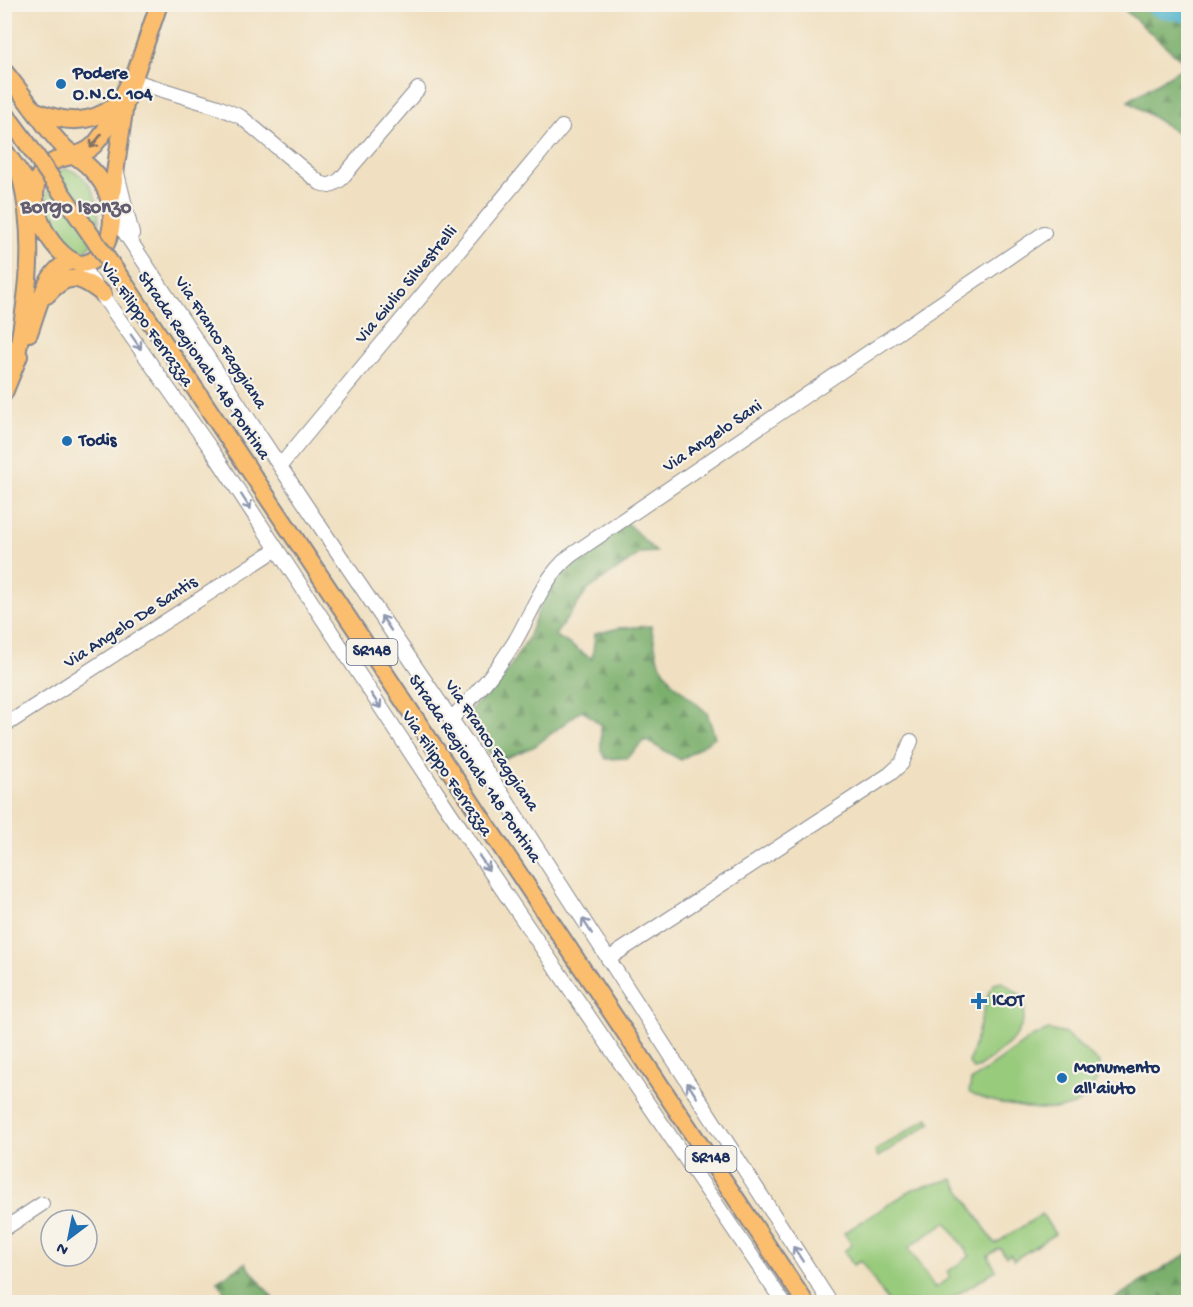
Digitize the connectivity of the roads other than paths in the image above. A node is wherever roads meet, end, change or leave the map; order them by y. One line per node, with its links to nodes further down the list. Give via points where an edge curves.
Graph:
1 (159, 4): 3 (main road)
2 (4, 71): 6 (main road)
3 (131, 80): 4 (street, via 241,117 320,183 329,186 340,180); 5 (main road); 11 (main road)
4 (417, 89)
5 (116, 106): 6 (main road, via 81,121 58,120); 10 (main road, one-way to 10, via 97,141)
6 (36, 111): 10 (main road)
7 (4, 112): 32 (main road, Strada Regionale 148 Pontina / SR148, bridge, via 127,287)
8 (561, 127): 23 (street, Via Giulio Silvestrelli)
9 (4, 150): 12 (main road)
10 (73, 157): 13 (main road, via 53,161 42,171); 14 (main road, via 97,174)
11 (114, 164): 14 (main road); 17 (street, via 127,220)
12 (20, 173): 13 (main road); 20 (main road)
13 (36, 195): 16 (main road)
14 (112, 209): 17 (street, Via Franco Faggiana); 18 (main road, via 111,231 100,254 92,262)
15 (1044, 233): 25 (street, Via Angelo Sani, via 570,556 548,579 493,674)
16 (47, 236): 18 (main road, via 58,252); 20 (main road)
17 (142, 258): 23 (street, Via Franco Faggiana)
18 (76, 263): 19 (street, Via Filippo Ferrazza); 20 (main road, via 56,270)
19 (103, 294): 20 (main road, via 84,281 68,279); 24 (street, Via Filippo Ferrazza, one-way to 24)
20 (36, 297): 21 (main road)
21 (10, 362): 22 (main road)
22 (4, 393)
23 (280, 466): 25 (street, Via Franco Faggiana, one-way to 23)
24 (277, 549): 26 (street, Via Angelo De Santis); 31 (street, Via Filippo Ferrazza, one-way to 31, via 455,820)
25 (451, 718): 28 (street, Via Franco Faggiana, one-way to 25)
26 (4, 726)
27 (911, 741): 28 (street, via 902,763 890,774)
28 (608, 959): 33 (street, Via Franco Faggiana, one-way to 28)
29 (42, 1204): 30 (street)
30 (4, 1229)
31 (783, 1302)
32 (805, 1302)
33 (830, 1302)

